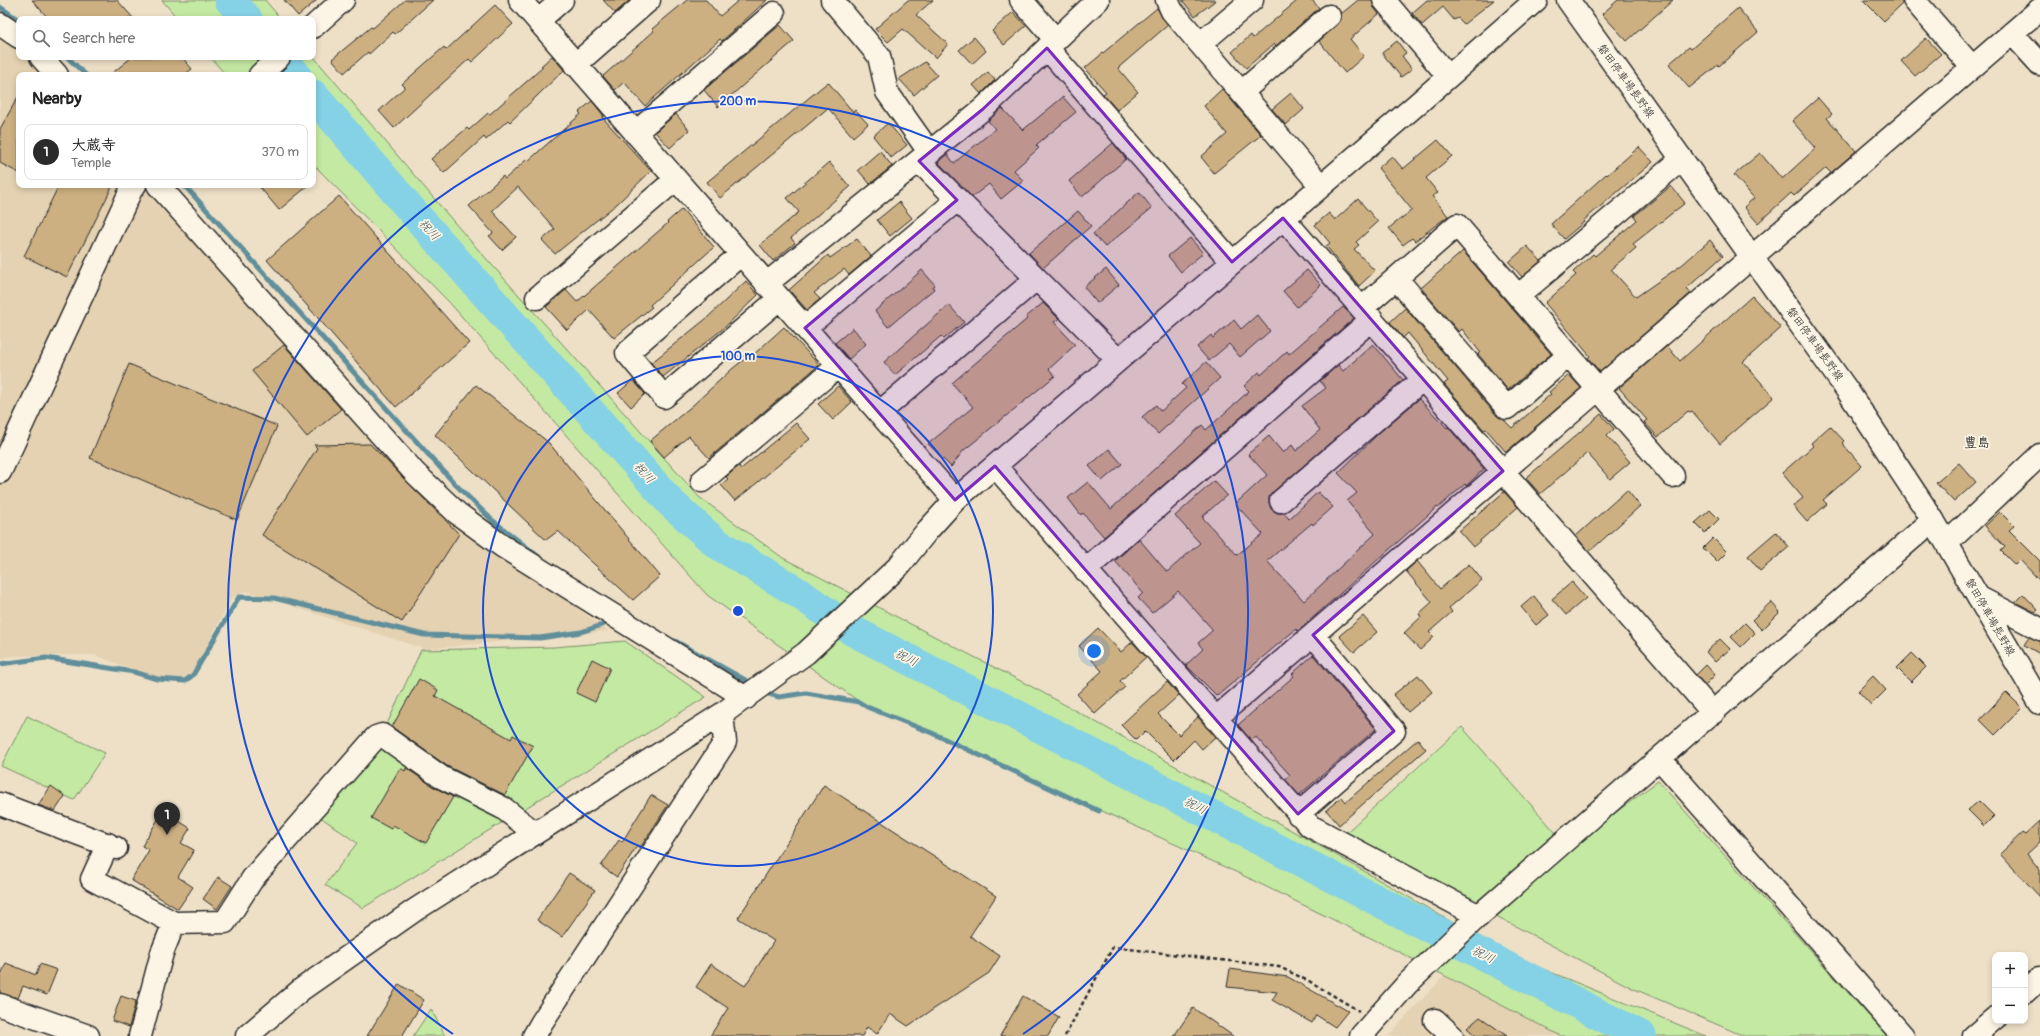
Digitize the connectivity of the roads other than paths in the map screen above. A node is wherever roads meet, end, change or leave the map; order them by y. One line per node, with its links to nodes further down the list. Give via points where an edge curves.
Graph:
1 (343, 0): 19 (street)
2 (520, 0): 17 (street)
3 (562, 0): 17 (street)
4 (649, 0): 27 (street)
5 (1021, 0): 22 (street)
6 (1098, 0): 22 (street)
7 (1167, 0): 23 (street)
8 (1252, 0): 23 (street)
9 (1536, 0): 31 (street)
10 (1568, 0): 35 (street, 磐田停車場長野線)
11 (1914, 0): 28 (street)
12 (842, 3): 34 (street, via 879,56 887,92)
13 (1391, 3): 31 (street)
14 (2040, 9): 20 (street)
15 (774, 13): 33 (street)
16 (1329, 16): 32 (street)
17 (538, 21): 27 (street)
18 (0, 24): 21 (street)
19 (316, 24)
20 (2012, 33): 26 (street); 28 (street)
21 (16, 35)
22 (1051, 44): 34 (street, via 983,110); 44 (street)
23 (1200, 44): 32 (street)
24 (44, 60): 29 (street)
25 (276, 60): 30 (street)
26 (2040, 64)
27 (575, 65): 33 (street)
28 (1972, 67): 43 (street)
29 (54, 72)
30 (263, 72)
31 (1448, 76): 37 (street)
32 (1242, 92): 37 (street)
33 (635, 133): 36 (street)
34 (924, 157): 40 (street); 47 (street)
35 (1682, 159): 43 (street, 磐田停車場長野線); 48 (street)
36 (675, 180): 42 (street); 49 (street)
37 (1321, 186): 41 (street)
38 (133, 188): 61 (street)
39 (161, 188): 72 (street, via 415,473 457,513 502,546)
40 (957, 200): 46 (street); 51 (street)
41 (1283, 218): 44 (street); 50 (street)
42 (740, 255): 47 (street); 47 (street, via 627,353 664,397)
43 (1752, 257): 56 (street); 66 (street, 磐田停車場長野線, via 1848,390)
44 (1232, 262): 53 (street)
45 (1396, 278): 48 (street, via 1457,225); 50 (street); 52 (street, via 1507,408)
46 (1036, 279): 53 (street); 57 (street)
47 (772, 291): 51 (street)
48 (1518, 296): 52 (street)
49 (537, 298)
50 (1367, 314): 55 (street); 68 (street)
51 (805, 328): 54 (street)
52 (1569, 355): 56 (street)
53 (1118, 360): 59 (street)
54 (838, 366): 57 (street); 63 (street)
55 (1423, 379): 60 (street); 65 (street)
56 (1599, 389): 60 (street); 62 (street)
57 (879, 414): 64 (street)
58 (2040, 455): 67 (street)
59 (995, 466): 64 (street); 68 (street)
60 (1503, 471): 71 (street); 74 (street)
61 (0, 472)
62 (1673, 476)
63 (702, 481)
64 (955, 500): 72 (street, via 898,567 852,612 806,653)
65 (1281, 501)
66 (1934, 520): 67 (street, 磐田停車場長野線); 74 (street)
67 (1947, 543): 69 (street, 磐田停車場長野線)
68 (1085, 570): 76 (street)
69 (1978, 597): 70 (street); 73 (street, 磐田停車場長野線)
70 (2040, 629)
71 (1313, 635): 76 (street); 79 (street, via 1394,731)
72 (746, 698): 75 (street)
73 (2040, 703)
74 (1713, 713): 77 (street)
75 (722, 714): 80 (street); 92 (street, via 725,742)
76 (1215, 719): 79 (street)
77 (1660, 759): 81 (street); 94 (street)
78 (0, 804): 82 (street, via 112,846 92,879)
79 (1298, 814): 81 (street, via 1310,826)
80 (535, 833): 82 (street, via 503,808 441,777 382,735 376,737 253,878 225,922); 91 (street, via 415,910 302,989)
81 (1476, 918): 88 (street, via 1431,960)
82 (174, 923): 90 (street, via 162,953)
83 (2040, 978): 84 (street)
84 (2028, 989)
85 (0, 1005): 89 (street)
86 (1435, 1020): 93 (street)
87 (1992, 1021): 95 (street)
88 (1368, 1028)
89 (88, 1036)
90 (140, 1036)
91 (247, 1036)
92 (534, 1036)
93 (1452, 1036)
94 (1903, 1036)
95 (1974, 1036)

